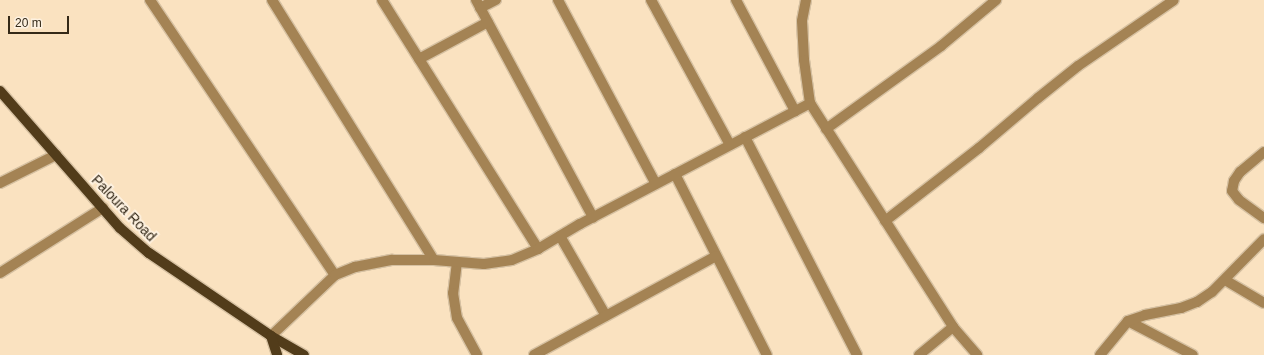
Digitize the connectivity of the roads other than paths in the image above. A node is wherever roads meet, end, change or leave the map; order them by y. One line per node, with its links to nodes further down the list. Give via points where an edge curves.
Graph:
1 (150, 0): 36 (street)
2 (272, 0): 33 (street)
3 (382, 0): 13 (street)
4 (496, 0): 11 (street)
5 (558, 0): 24 (street)
6 (651, 0): 19 (street)
7 (736, 0): 16 (street)
8 (806, 0): 15 (street, via 802,21)
9 (996, 0): 17 (street, via 942,46)
10 (1174, 0): 28 (street, via 1078,66)
11 (478, 4): 12 (street)
12 (488, 22): 13 (street); 26 (street)
13 (419, 59): 31 (street)
14 (0, 92): 21 (main road, Paloura Road)
15 (810, 103): 16 (street); 17 (street)
16 (795, 111): 18 (street)
17 (826, 129): 28 (street)
18 (745, 137): 19 (street); 48 (street)
19 (730, 145): 22 (street)
20 (1264, 152): 27 (street, via 1240,172 1234,181 1232,191 1239,200)
21 (56, 155): 23 (street); 25 (main road, Paloura Road)
22 (675, 174): 24 (street); 32 (street)
23 (0, 183)
24 (656, 184): 26 (street)
25 (103, 208): 35 (street); 42 (main road, Paloura Road, via 120,228 149,253)
26 (593, 217): 29 (street)
27 (1264, 218)
28 (885, 221): 41 (street)
29 (560, 236): 31 (street); 39 (street)
30 (1264, 239): 37 (street)
31 (538, 249): 34 (street, via 512,260 484,264)
32 (716, 256): 39 (street); 47 (street)
33 (434, 260): 34 (street); 36 (street, via 392,260 355,267)
34 (457, 262): 45 (street, via 453,293 457,318)
35 (0, 273)
36 (335, 275): 42 (street)
37 (1225, 280): 38 (street); 40 (street, via 1197,302)
38 (1264, 303)
39 (606, 316): 46 (street)
40 (1128, 321): 51 (street); 52 (street)
41 (953, 327): 49 (street); 50 (street)
42 (271, 336): 43 (main road); 44 (main road, Paloura Road)
43 (277, 355)
44 (304, 355)
45 (477, 355)
46 (534, 355)
47 (767, 355)
48 (857, 355)
49 (919, 355)
50 (977, 355)
51 (1100, 355)
52 (1193, 355)

